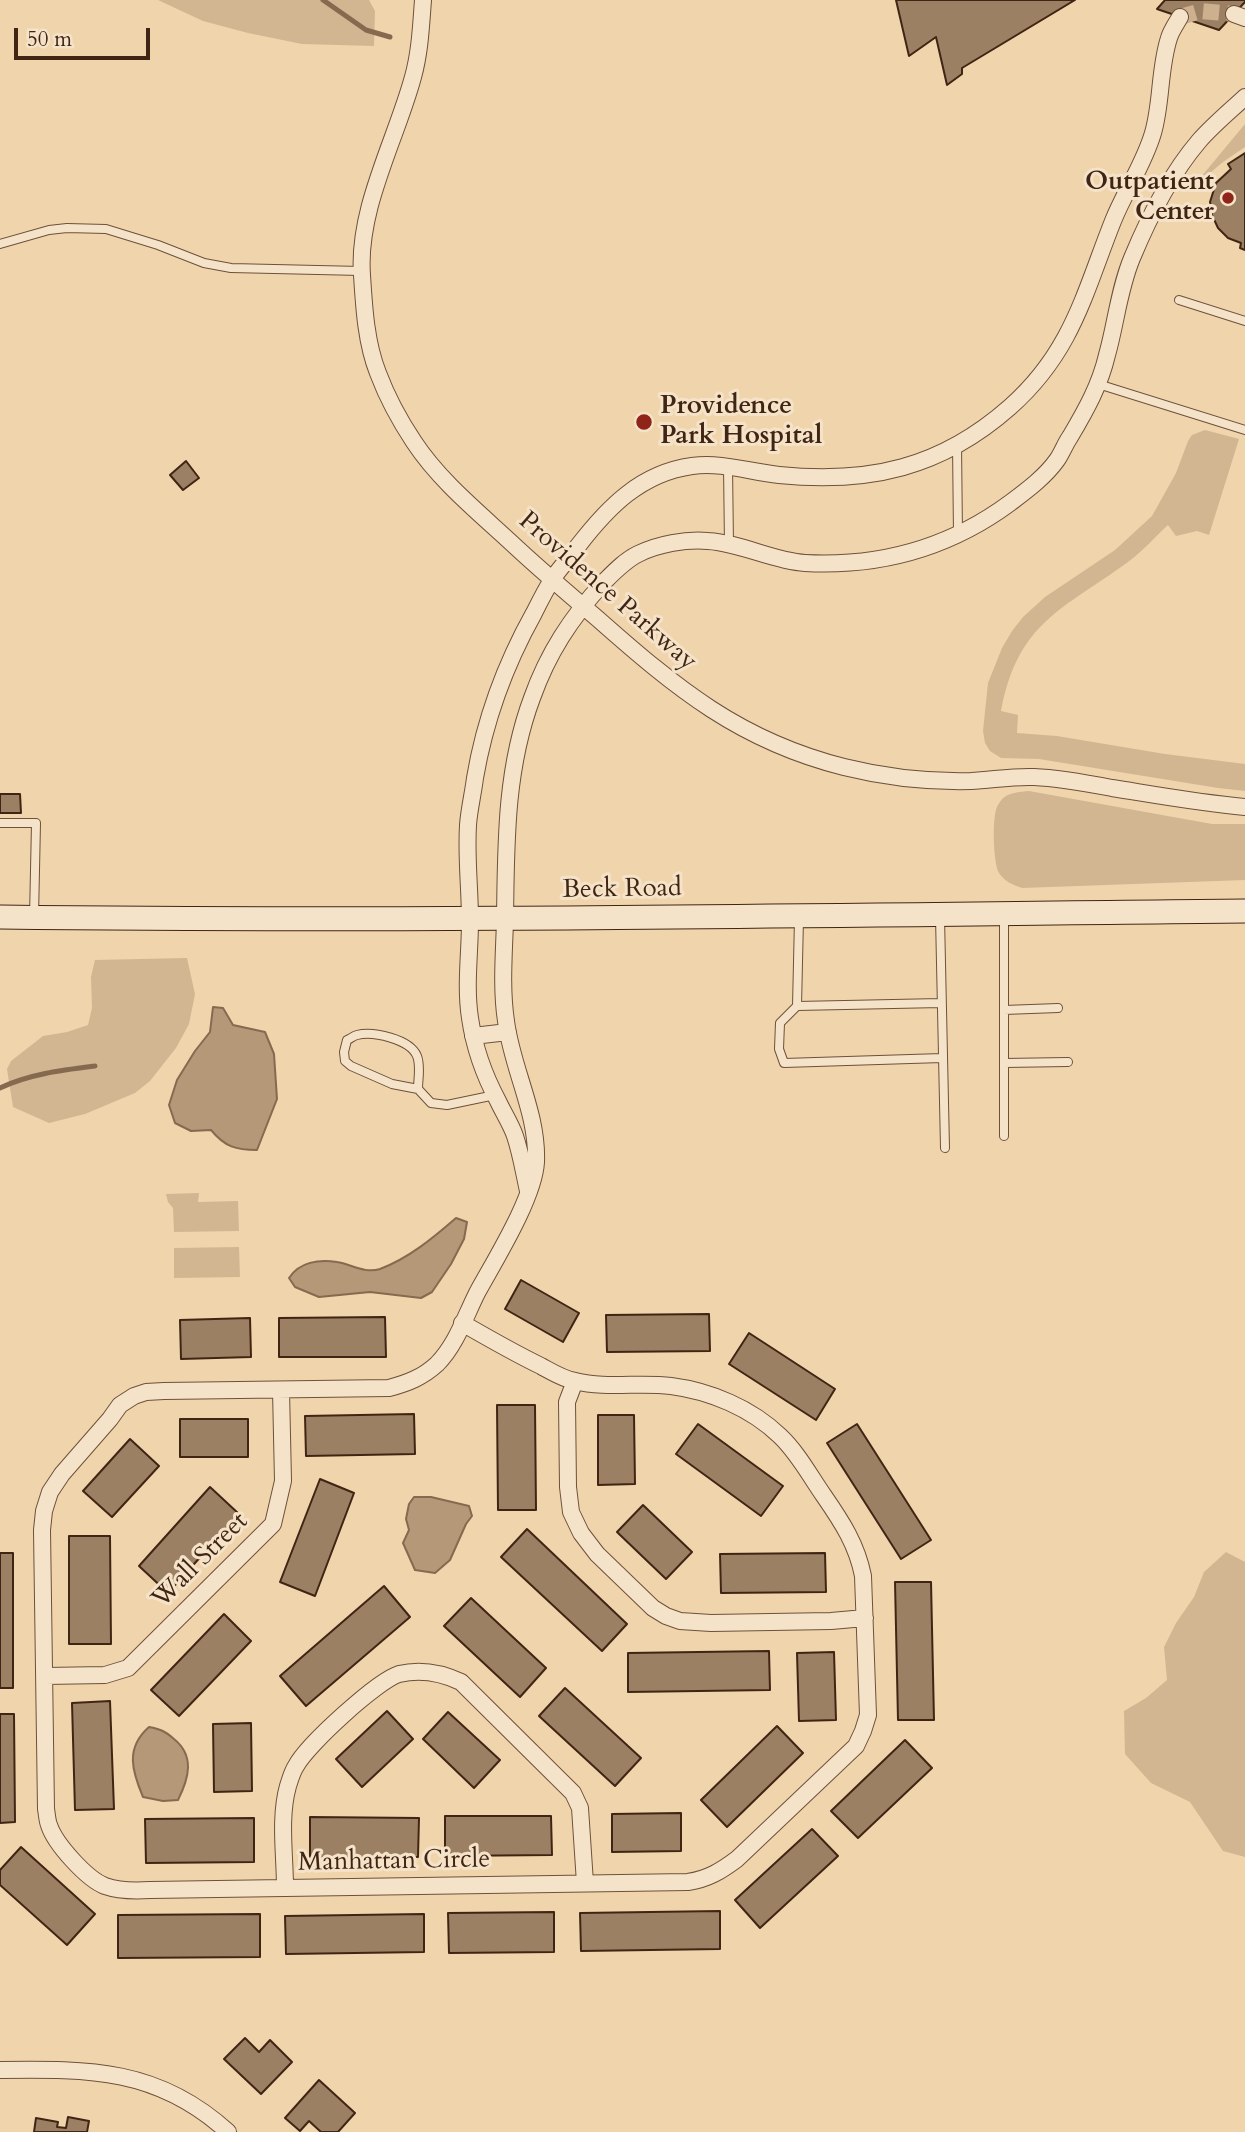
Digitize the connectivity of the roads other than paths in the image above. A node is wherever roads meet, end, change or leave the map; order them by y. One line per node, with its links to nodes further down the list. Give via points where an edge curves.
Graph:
1 (423, 0): 5 (street, Providence Parkway, via 413,76 365,228)
2 (1180, 17): 10 (street, via 1169,36 1153,133 1076,320 1036,382 994,420)
3 (1245, 97): 8 (street, via 1199,141 1148,220 1129,264)
4 (0, 244): 5 (lane, via 49,230 106,229 231,268)
5 (361, 271): 14 (street, Providence Parkway, via 377,371 415,444 440,475)
6 (1179, 300): 7 (lane)
7 (1245, 321)
8 (1098, 384): 9 (lane); 12 (street, via 1056,461 1009,504)
9 (1245, 429)
10 (957, 444): 11 (street, via 903,468 852,478 820,479); 12 (lane)
11 (728, 466): 13 (lane); 14 (street, via 674,469 644,481 590,530)
12 (958, 535): 13 (street, via 909,554 868,562 800,562)
13 (729, 545): 15 (street, via 679,542 636,555)
14 (552, 580): 15 (street, Providence Parkway); 24 (street, via 513,650 481,742 468,820)
15 (583, 606): 16 (street, Providence Parkway, via 658,672 709,709 755,736 846,768 943,781 1033,777); 25 (street, via 561,634 545,666 517,746 505,833)
16 (1245, 807)
17 (0, 823): 23 (lane, via 36,823)
18 (1245, 911): 20 (main road, Beck Road)
19 (940, 914): 20 (main road, Beck Road); 21 (main road, Beck Road); 26 (lane)
20 (1004, 914): 29 (lane)
21 (799, 916): 25 (main road, Beck Road); 27 (lane)
22 (0, 917): 23 (main road, Beck Road)
23 (33, 918): 24 (main road, Beck Road)
24 (470, 919): 25 (main road, Beck Road); 31 (street, via 468,989)
25 (505, 919): 30 (street)
26 (941, 1003): 27 (lane); 32 (lane)
27 (797, 1006): 32 (lane, via 780,1023 779,1049 785,1063)
28 (1058, 1009): 29 (lane)
29 (1004, 1010): 34 (lane)
30 (508, 1032): 31 (street); 36 (street)
31 (473, 1036): 37 (street)
32 (942, 1058): 39 (lane)
33 (1068, 1062): 34 (lane)
34 (1004, 1063): 38 (lane)
35 (418, 1089): 35 (lane, via 391,1084 351,1066 345,1061 347,1040 357,1035 382,1036 411,1047 419,1062); 37 (lane, via 431,1104)
36 (523, 1090): 37 (street); 40 (street, via 536,1144 536,1169)
37 (495, 1095): 40 (street, via 515,1134)
38 (1003, 1136)
39 (945, 1147)
40 (528, 1194): 41 (street)
41 (462, 1323): 42 (street, Manhattan Circle); 43 (street, Manhattan Circle, via 438,1363 409,1383 389,1388)
42 (575, 1381): 44 (street, Manhattan Circle, via 700,1392 749,1413 779,1436 853,1541 863,1576); 44 (street, via 567,1402 571,1512 597,1554 653,1608 680,1621 711,1623)
43 (281, 1390): 45 (street, Wall Street, via 284,1481 273,1524 128,1668 105,1675); 45 (street, Manhattan Circle, via 164,1391 134,1396 120,1405 62,1474 50,1492 42,1530)
44 (865, 1618): 46 (street, Manhattan Circle, via 868,1715 856,1746 747,1850 716,1875 702,1880)
45 (45, 1676): 47 (street, Manhattan Circle, via 49,1826 92,1878 130,1891)
46 (585, 1883): 47 (street, Manhattan Circle); 47 (street, via 580,1808 573,1793 461,1682 422,1672 400,1674 376,1687 323,1733 296,1765 284,1810)
47 (285, 1888)
48 (0, 2070): 49 (street, via 92,2071 123,2077 182,2098)
49 (228, 2132)

